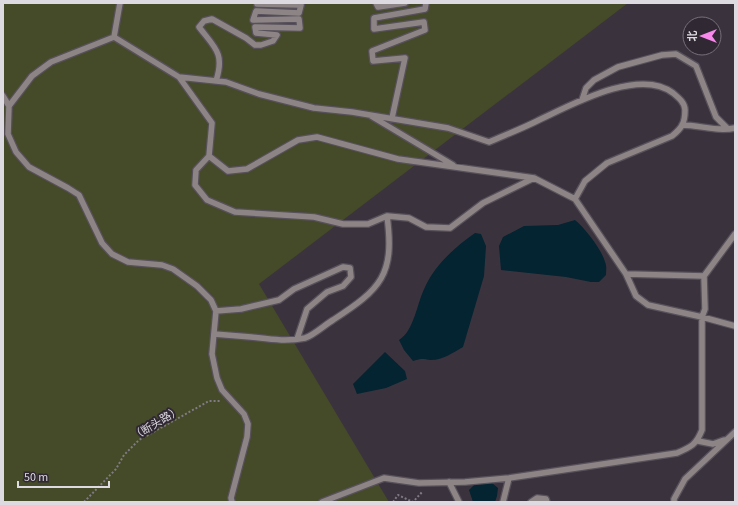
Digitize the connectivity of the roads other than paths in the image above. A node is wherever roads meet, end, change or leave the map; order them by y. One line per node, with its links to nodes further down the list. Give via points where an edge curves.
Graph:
1 (120, 3): 6 (lane)
2 (257, 3): 8 (lane, via 301,5 299,13 256,11 253,20 299,19 300,28 255,27 256,33 277,34 273,41 255,45 212,19 204,21 199,26 220,58)
3 (376, 3): 4 (lane, via 378,8)
4 (405, 3)
5 (426, 3): 13 (lane, via 425,9 374,18 374,29 424,22 425,30 372,51 373,61 405,58)
6 (114, 37): 7 (lane); 11 (lane, via 51,62 32,76)
7 (179, 77): 8 (lane); 17 (lane, via 212,122)
8 (216, 81): 12 (lane, via 314,108)
9 (3, 96): 11 (lane)
10 (582, 100): 13 (lane, via 489,142 448,128); 14 (lane, via 616,88 649,84 664,87 684,105); 16 (lane, via 586,88 594,80 618,67 662,55 676,54 696,66 716,117)
11 (9, 106): 25 (lane, via 8,134 16,152 29,167 79,195 102,243 112,254 128,262 162,265 173,269 197,286 211,300)
12 (368, 114): 13 (lane); 18 (lane)
13 (392, 118)
14 (682, 126): 16 (lane); 20 (lane, via 672,136 606,163 585,180)
15 (735, 128): 16 (lane)
16 (728, 129)
17 (209, 156): 18 (lane, via 228,171 247,169 298,140 317,137 398,159); 21 (lane, via 196,170 195,185 206,200 235,212 314,217 342,224 368,224)
18 (456, 167): 19 (lane)
19 (534, 178): 20 (lane); 21 (lane, via 483,203 450,228 426,227 409,218)
20 (575, 199): 23 (lane)
21 (387, 216): 29 (lane, via 390,236 387,266 378,285 349,310 307,338)
22 (735, 234): 24 (lane)
23 (626, 274): 24 (lane); 26 (lane, via 636,296 648,305)
24 (704, 276): 26 (lane, via 705,310)
25 (216, 311): 28 (lane); 29 (lane, via 279,300 294,290 343,267 350,268 351,277 343,286 327,292 307,310)
26 (702, 317): 27 (lane); 32 (lane, via 702,430)
27 (735, 326)
28 (214, 334): 29 (lane, via 271,340); 35 (lane, via 212,354 217,378 222,390 244,414 248,424)
29 (296, 339)
30 (735, 432): 31 (lane)
31 (729, 437): 32 (lane, via 713,444); 41 (lane, via 684,479)
32 (698, 441): 33 (lane, via 692,447 677,453)
33 (510, 478): 34 (lane); 38 (lane)
34 (449, 482): 36 (lane, via 419,483 384,478); 37 (lane)
35 (232, 502)
36 (322, 502)
37 (459, 502)
38 (503, 502)
39 (532, 502): 40 (lane, via 537,498 546,499)
40 (547, 502)
41 (674, 502)

